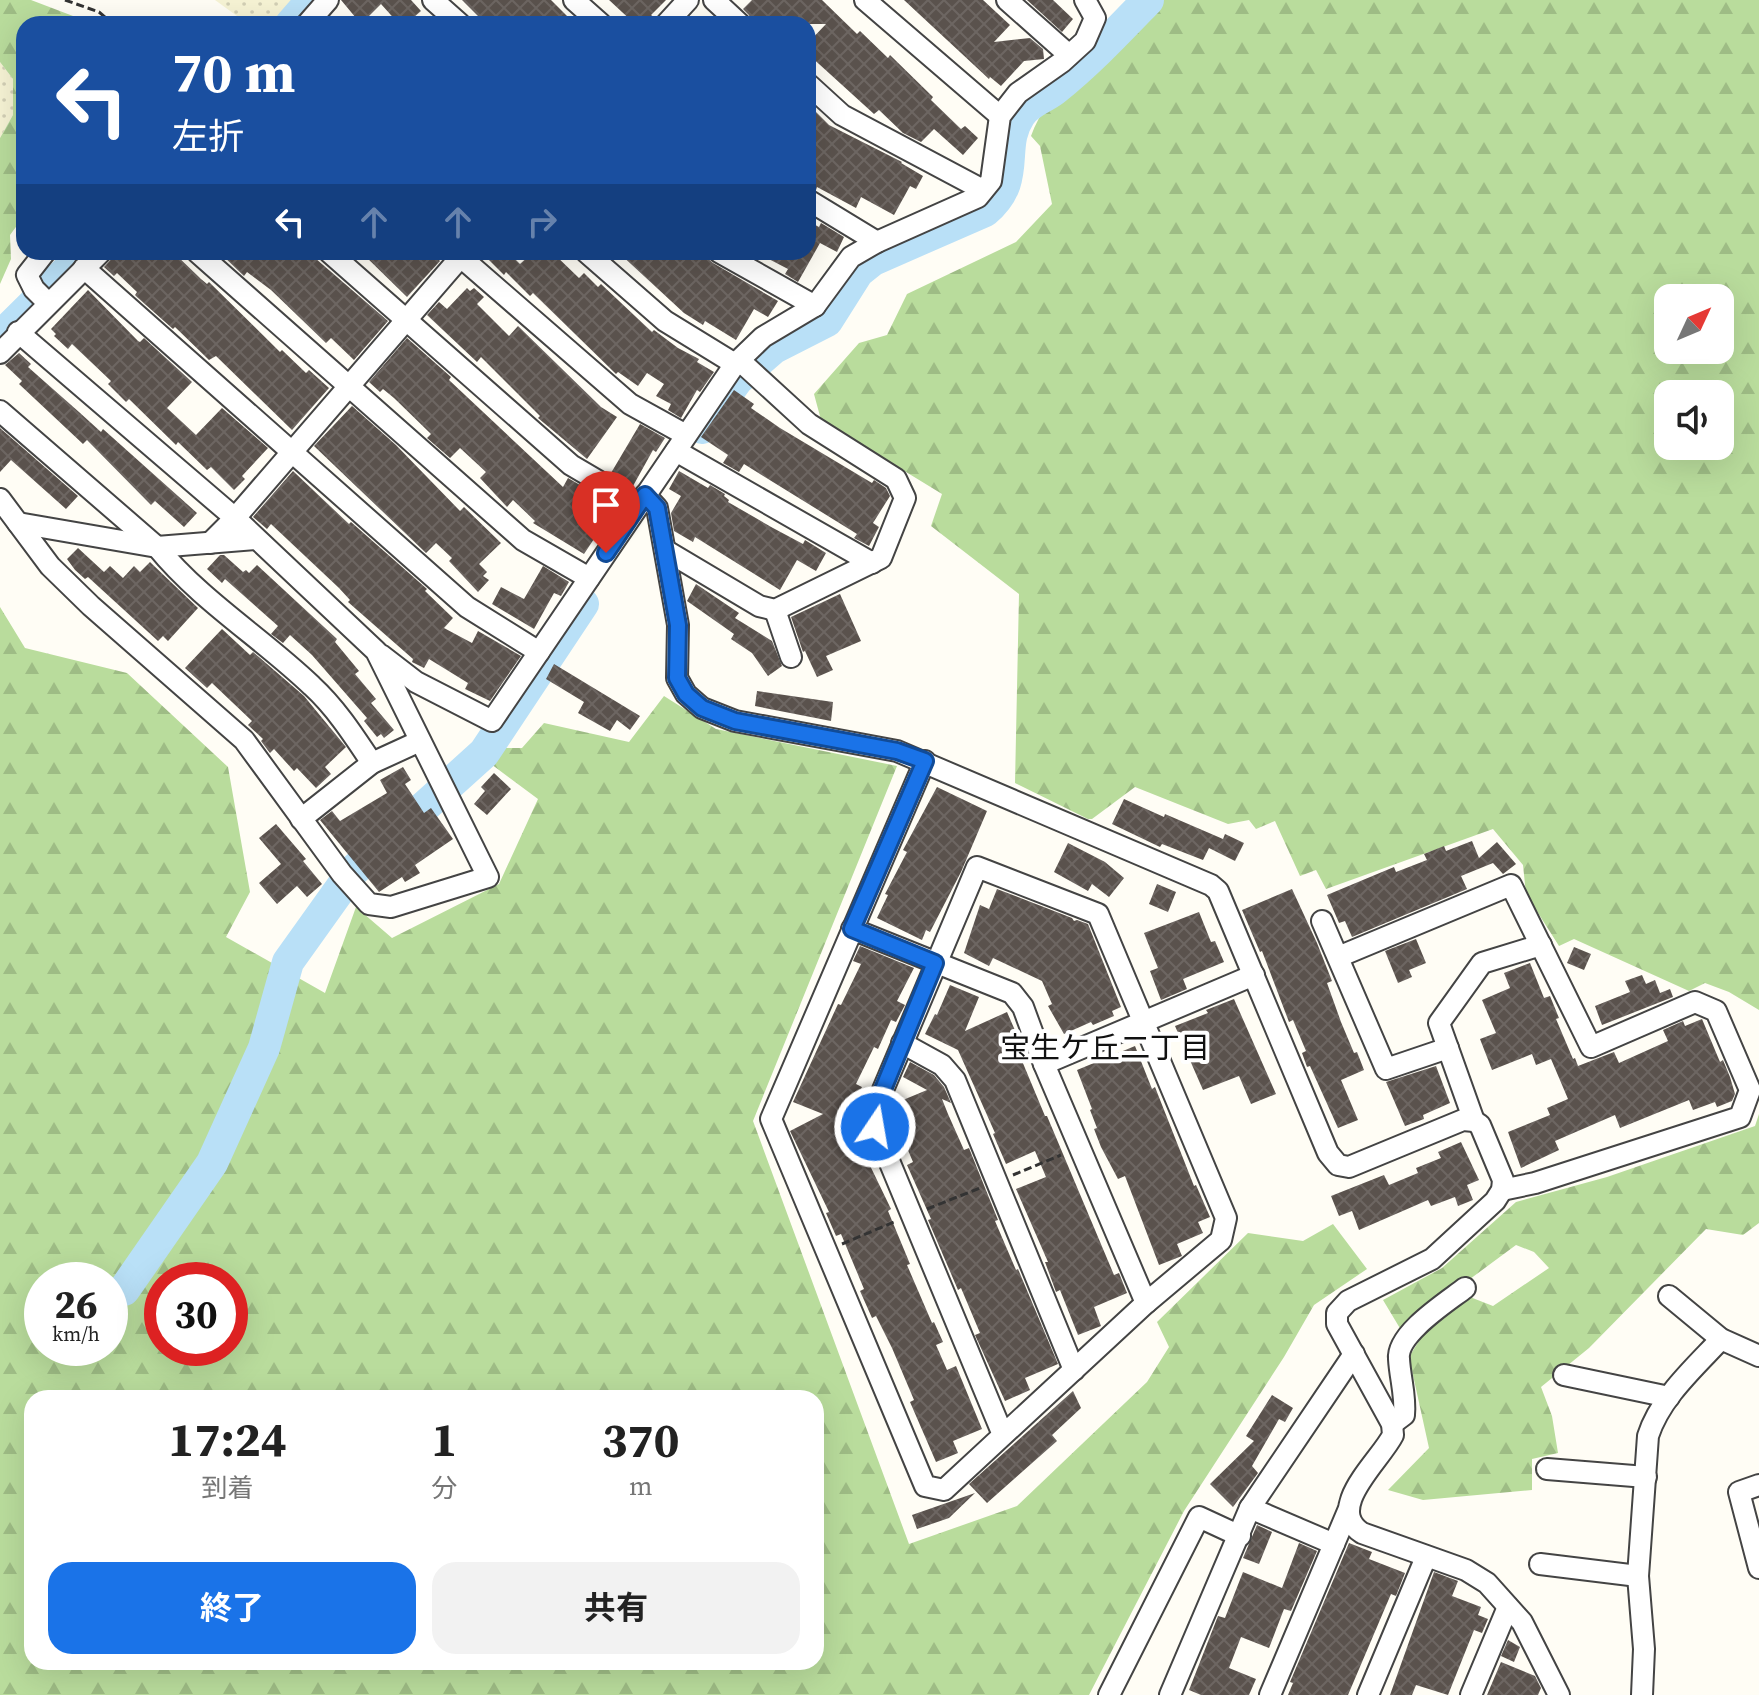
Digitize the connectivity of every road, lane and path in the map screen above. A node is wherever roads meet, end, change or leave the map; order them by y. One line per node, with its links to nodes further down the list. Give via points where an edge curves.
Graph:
1 (65, 0): 9 (path)
2 (433, 0): 10 (street)
3 (574, 0): 11 (street)
4 (688, 0): 12 (street)
5 (714, 0): 13 (street)
6 (865, 0): 16 (street)
7 (1007, 0): 14 (street)
8 (1085, 0): 14 (street, via 1095,18 1085,41)
9 (104, 16)
10 (451, 16)
11 (592, 16)
12 (673, 16)
13 (731, 16)
14 (1069, 55): 16 (street, via 1018,93)
15 (816, 91): 17 (street, via 842,115)
16 (1000, 116): 17 (street, via 991,181)
17 (983, 190): 19 (street, via 978,197)
18 (816, 205): 19 (street)
19 (877, 242): 30 (street, via 851,257)
20 (39, 260): 29 (street, via 27,275)
21 (92, 260): 28 (street)
22 (206, 260): 35 (street)
23 (338, 260): 31 (street)
24 (456, 260): 31 (street)
25 (468, 260): 37 (street)
26 (595, 260): 34 (street, via 665,321)
27 (733, 260): 30 (street)
28 (84, 268): 29 (street); 38 (street)
29 (43, 298): 32 (street)
30 (815, 306): 34 (street, via 763,337)
31 (407, 320): 35 (street); 40 (street, via 571,465)
32 (18, 332): 33 (street); 41 (street)
33 (0, 353)
34 (743, 366): 37 (street); 47 (street, via 809,424 896,479 905,498 881,558)
35 (348, 387): 38 (street); 48 (street, via 523,540)
36 (0, 411): 45 (street)
37 (681, 443): 40 (street); 47 (street)
38 (291, 453): 41 (street); 51 (street, via 467,607)
39 (0, 499): 42 (street)
40 (642, 500): 46 (street, via 657,508); 48 (street)
41 (235, 518): 43 (street); 44 (street)
42 (18, 523): 45 (street); 56 (street, via 50,566 91,606 244,740)
43 (256, 539): 44 (street); 50 (street)
44 (210, 543): 45 (street)
45 (157, 547): 55 (street, via 177,571 313,686)
46 (665, 550): 49 (street, via 759,606); 54 (street, via 678,625 677,678 702,708 735,721 897,751)
47 (872, 563): 49 (street)
48 (589, 578): 51 (street)
49 (775, 610): 52 (street)
50 (376, 651): 51 (street, via 416,682 492,721); 53 (street)
51 (539, 652)
52 (791, 657)
53 (420, 741): 55 (street); 56 (street, via 488,877 391,907 369,904)
54 (925, 761): 58 (street); 62 (street, via 1211,885)
55 (372, 763): 56 (street)
56 (301, 819)
57 (1322, 921): 60 (street)
58 (852, 929): 61 (street); 72 (street, via 771,1119)
59 (1541, 945): 60 (street, via 1511,885); 65 (street, via 1482,963 1439,1023); 70 (street, via 1591,1047 1695,1002 1716,1011 1750,1090 1740,1117)
60 (1338, 957): 65 (street, via 1386,1069)
61 (935, 963): 63 (street, via 977,867 1098,914); 64 (street); 66 (street, via 1012,993 1023,1007)
62 (1254, 975): 63 (street); 67 (street, via 1328,1153 1338,1165 1349,1167 1463,1120)
63 (1143, 1022): 66 (street); 75 (street, via 1226,1218 1221,1240)
64 (902, 1043): 69 (street, via 942,1065 955,1080); 71 (street, via 877,1104 875,1127)
65 (1448, 1048): 67 (street)
66 (1044, 1064): 68 (street)
67 (1474, 1121): 70 (street, via 1503,1180)
68 (1080, 1148): 69 (path); 75 (street)
69 (997, 1181): 71 (path); 79 (street)
70 (1502, 1190): 77 (street, via 1432,1259 1348,1301 1337,1313 1337,1324)
71 (911, 1215): 72 (path); 83 (street)
72 (827, 1251): 83 (street, via 925,1486 944,1490)
73 (1465, 1288): 82 (street, via 1422,1321 1398,1355 1404,1415)
74 (1669, 1296): 76 (street)
75 (1146, 1303): 79 (street)
76 (1721, 1339): 78 (street); 81 (street)
77 (1354, 1354): 82 (street); 87 (street)
78 (1759, 1356)
79 (1074, 1370): 83 (street)
80 (1564, 1375): 81 (street)
81 (1669, 1397): 85 (street, via 1648,1436)
82 (1392, 1424): 88 (street, via 1393,1435 1353,1493)
83 (1003, 1435)
84 (1547, 1469): 85 (street)
85 (1646, 1477): 94 (street)
86 (1759, 1485): 93 (street, via 1739,1492)
87 (1250, 1508): 89 (street); 90 (street)
88 (1348, 1511): 90 (street); 91 (street, via 1362,1533)
89 (1240, 1536): 96 (street, via 1199,1517); 97 (street)
90 (1334, 1544): 98 (street)
91 (1426, 1557): 95 (street, via 1466,1570 1487,1583); 99 (street)
92 (1540, 1564): 94 (street)
93 (1759, 1568)
94 (1638, 1576): 102 (street)
95 (1508, 1607): 100 (street); 101 (street, via 1522,1622)
96 (1109, 1695)
97 (1170, 1695)
98 (1270, 1695)
99 (1368, 1695)
100 (1471, 1695)
101 (1558, 1695)
102 (1642, 1695)

